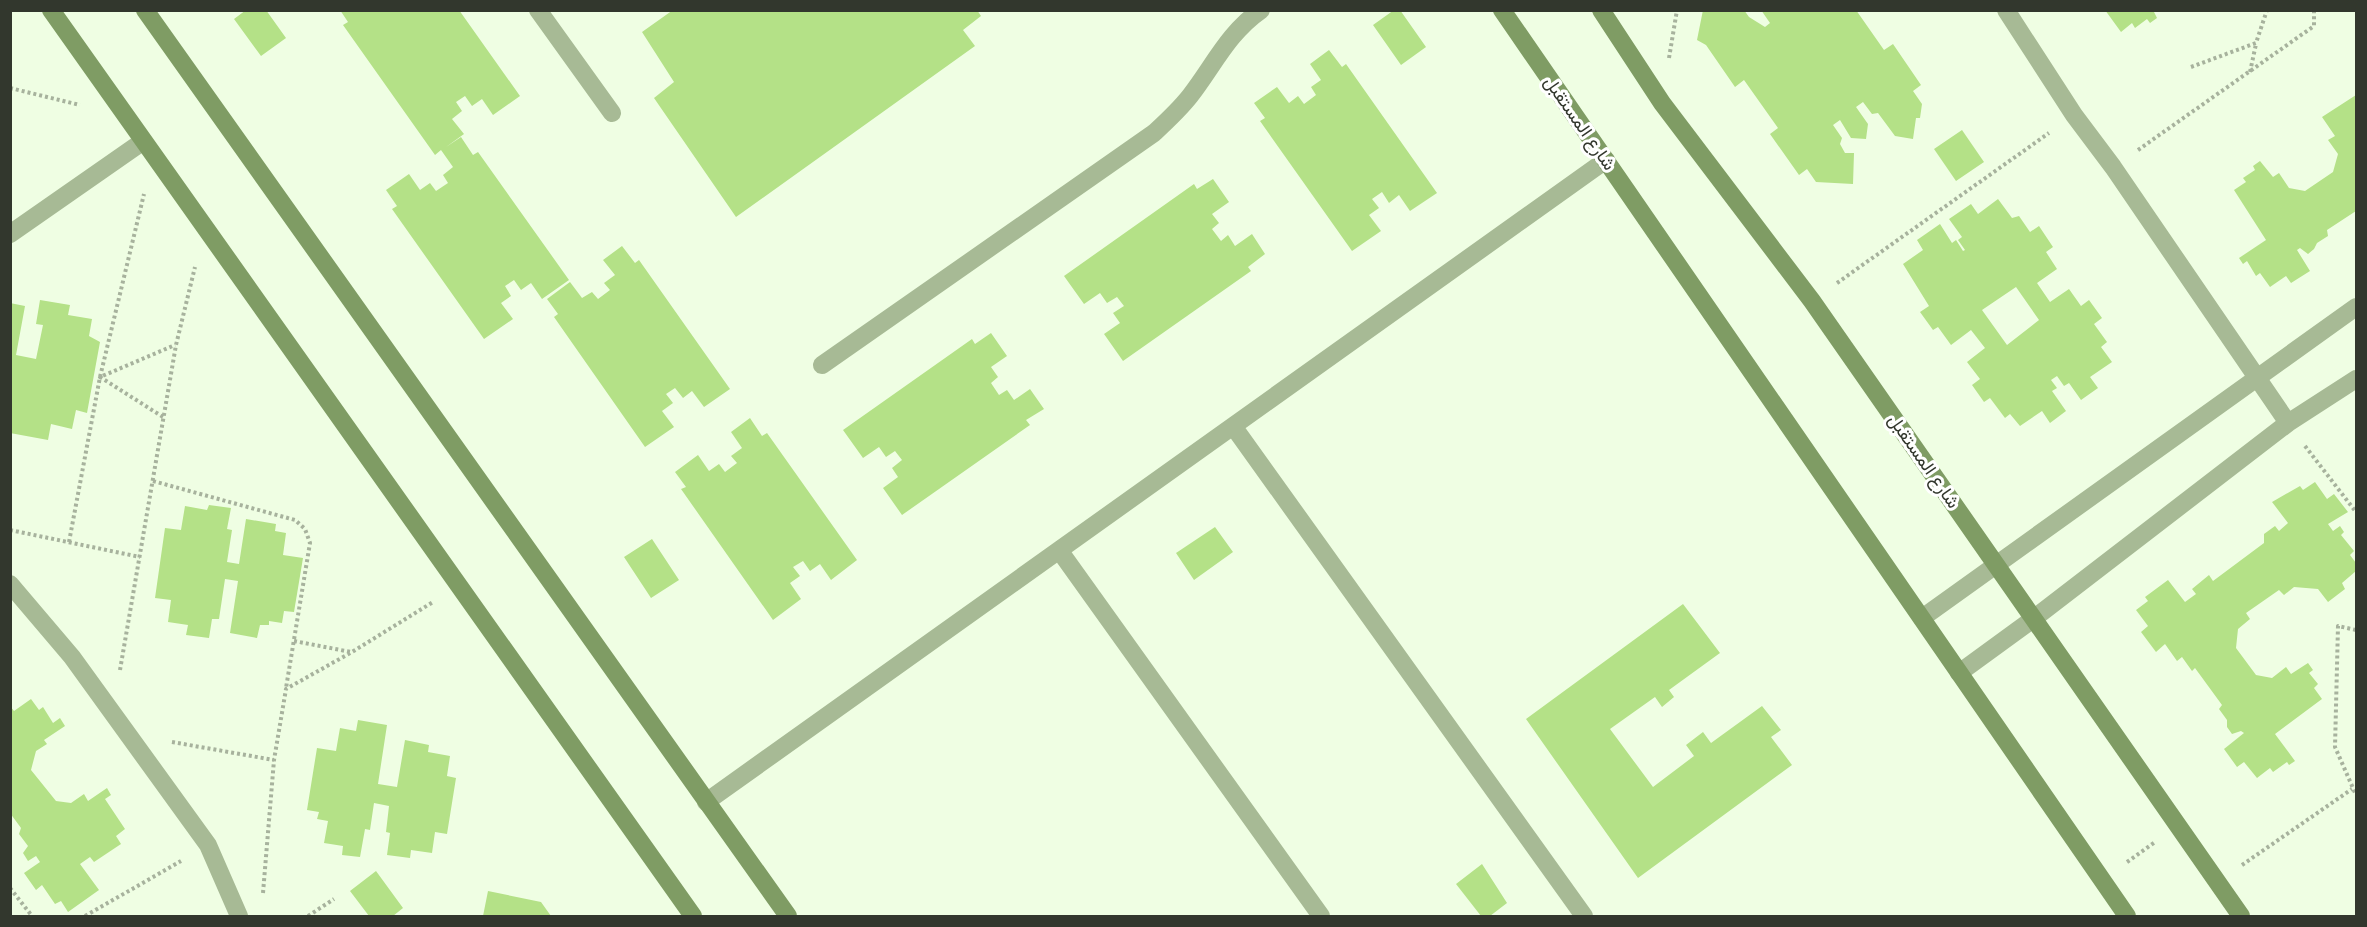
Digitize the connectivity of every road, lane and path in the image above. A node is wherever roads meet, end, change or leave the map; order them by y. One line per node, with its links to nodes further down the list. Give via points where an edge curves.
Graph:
1 (51, 10): 15 (street)
2 (145, 10): 54 (street)
3 (538, 10): 14 (street)
4 (1261, 10): 26 (street, via 1230,38 1190,97 1154,133)
5 (1502, 10): 19 (street, شارع المستقبل)
6 (1601, 10): 23 (street, شارع المستقبل, via 1662,103)
7 (2006, 10): 16 (street)
8 (2267, 10): 10 (path)
9 (2314, 10): 12 (path, via 2314,26)
10 (2256, 43): 11 (path); 12 (path)
11 (2191, 67)
12 (2250, 72): 20 (path)
13 (10, 88): 15 (path)
14 (612, 113)
15 (124, 115): 17 (street)
16 (2074, 115): 20 (street); 23 (path)
17 (142, 142): 18 (street); 22 (street)
18 (153, 157): 21 (street); 27 (path)
19 (1606, 160): 32 (street); 42 (street, شارع المستقبل)
20 (2113, 167): 28 (street)
21 (205, 226): 25 (path); 41 (street)
22 (10, 234)
23 (1812, 301): 39 (street, شارع المستقبل)
24 (2356, 307): 28 (street)
25 (176, 345): 27 (path); 30 (path)
26 (822, 365)
27 (100, 377): 30 (path); 36 (path)
28 (2256, 377): 31 (street); 39 (street)
29 (2356, 379): 31 (street)
30 (164, 417): 33 (path)
31 (2288, 423): 34 (path); 43 (street)
32 (1233, 426): 37 (street); 69 (street)
33 (153, 481): 38 (path); 45 (path, via 295,520 305,529 310,543)
34 (2356, 512)
35 (10, 530): 36 (path)
36 (69, 542): 38 (path)
37 (1059, 550): 54 (street); 68 (street)
38 (140, 557): 49 (path)
39 (1997, 566): 42 (street); 43 (street, شارع المستقبل)
40 (10, 584): 49 (street)
41 (459, 586): 46 (path); 66 (street)
42 (1922, 618): 47 (street, شارع المستقبل)
43 (2033, 619): 47 (street); 55 (street, شارع المستقبل)
44 (2356, 630): 52 (path, via 2338,626 2335,747)
45 (293, 641): 46 (path); 48 (path)
46 (352, 652): 48 (path)
47 (1959, 673): 57 (street, شارع المستقبل)
48 (286, 688): 51 (path)
49 (113, 712): 50 (street)
50 (127, 734): 51 (path); 56 (street)
51 (274, 760): 60 (path)
52 (2352, 789): 53 (path); 58 (path)
53 (2356, 795)
54 (706, 802): 67 (street)
55 (2177, 825): 57 (path); 58 (street, شارع المستقبل)
56 (208, 846): 63 (path); 64 (street)
57 (2102, 880): 70 (street, شارع المستقبل)
58 (2217, 882): 71 (street, شارع المستقبل)
59 (10, 888): 62 (path)
60 (263, 894)
61 (334, 899): 65 (path)
62 (32, 916)
63 (85, 916)
64 (239, 916)
65 (308, 916)
66 (693, 916)
67 (788, 916)
68 (1322, 916)
69 (1584, 916)
70 (2127, 916)
71 (2241, 916)

